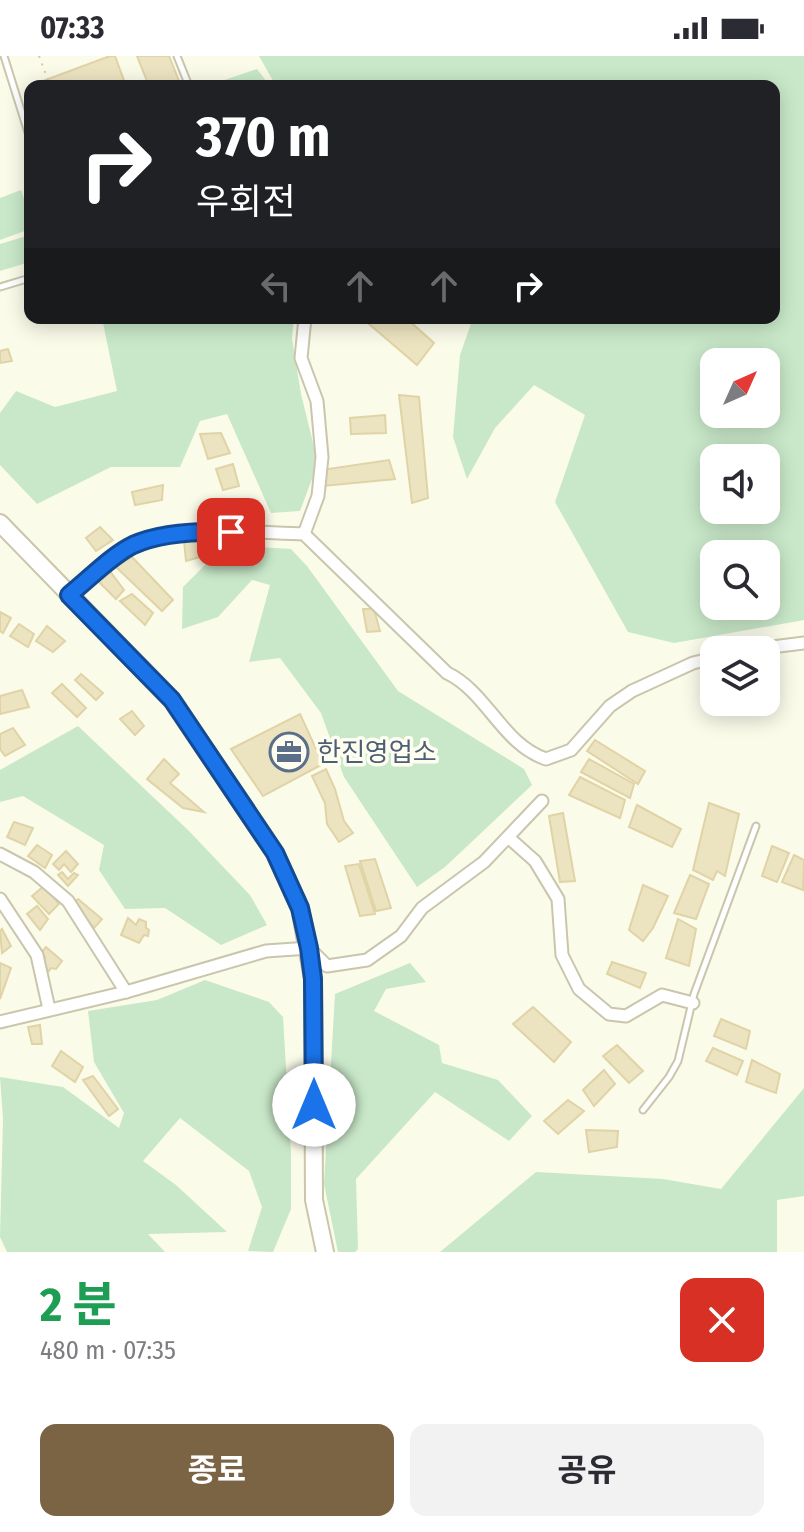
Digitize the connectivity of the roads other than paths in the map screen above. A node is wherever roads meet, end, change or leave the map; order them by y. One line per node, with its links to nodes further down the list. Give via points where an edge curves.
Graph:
1 (4, 56): 4 (lane)
2 (177, 56): 3 (lane)
3 (187, 80)
4 (24, 113)
5 (24, 280): 6 (lane)
6 (0, 287)
7 (304, 324): 9 (street, via 301,358 317,401 322,457 318,496)
8 (0, 523): 10 (main road)
9 (304, 534): 10 (street, via 206,531 155,538 131,546); 13 (street, via 447,673 464,681 509,734 546,759 571,750 610,706 632,691)
10 (69, 595): 19 (main road, via 172,700 275,853 300,908)
11 (804, 643): 12 (street)
12 (780, 646)
13 (700, 661)
14 (542, 801): 16 (street)
15 (756, 826): 21 (lane)
16 (508, 837): 19 (street, via 422,908 401,936 367,960 327,966); 21 (street, via 535,861 558,899 562,955 579,989 609,1014 626,1016 662,995)
17 (0, 854): 20 (street, via 34,872 68,901)
18 (0, 899): 22 (street, via 37,955)
19 (309, 948): 20 (street, via 266,951); 25 (main road, via 314,1200)
20 (126, 992): 22 (street)
21 (693, 1003): 24 (lane, via 678,1061)
22 (49, 1009): 23 (street)
23 (0, 1022)
24 (643, 1110)
25 (325, 1252)

